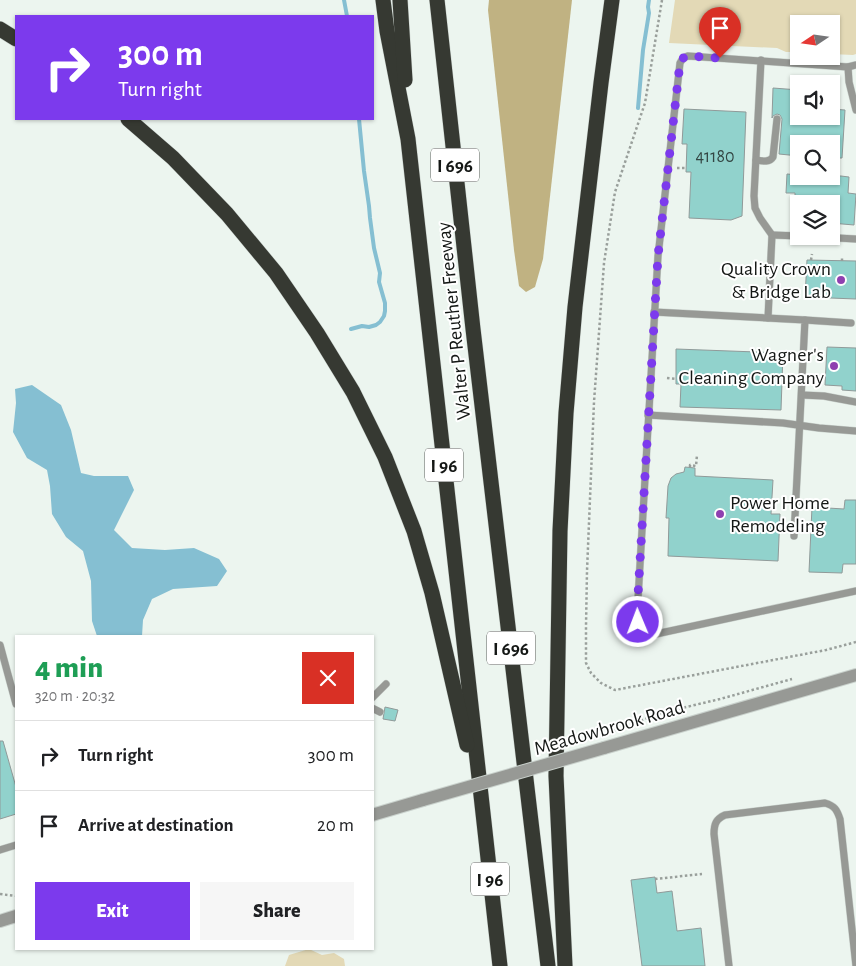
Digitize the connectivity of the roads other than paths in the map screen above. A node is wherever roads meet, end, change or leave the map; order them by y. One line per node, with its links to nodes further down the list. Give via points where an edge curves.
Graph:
1 (383, 0): 12 (highway, I 96)
2 (400, 0): 12 (highway)
3 (437, 0): 41 (highway, Walter P Reuther Freeway / I 696)
4 (612, 0): 42 (highway, via 575,307 560,532 556,776)
5 (0, 29): 6 (highway)
6 (15, 38)
7 (761, 60): 8 (lane); 13 (lane); 18 (lane, via 688,56 682,60)
8 (852, 66): 9 (lane, via 849,82)
9 (856, 110)
10 (777, 119): 13 (lane, via 773,158)
11 (129, 120): 34 (highway, via 173,158 233,221 276,273 353,392 385,457 414,531)
12 (408, 139): 34 (highway, I 96)
13 (756, 160): 14 (lane, via 755,208)
14 (772, 235): 15 (lane); 19 (lane)
15 (790, 236)
16 (840, 238): 17 (lane)
17 (856, 239)
18 (654, 312): 19 (lane); 24 (lane)
19 (768, 318): 20 (lane)
20 (806, 320): 21 (lane); 22 (lane)
21 (851, 322)
22 (802, 395): 23 (lane); 25 (lane)
23 (856, 402)
24 (648, 415): 25 (lane); 28 (lane, via 637,612 638,622 647,632 656,634)
25 (800, 425): 26 (lane); 27 (lane)
26 (856, 431)
27 (794, 536)
28 (856, 591)
29 (0, 645): 33 (lane)
30 (856, 675): 35 (street, Meadowbrook Road, bridge)
31 (386, 684): 32 (lane)
32 (374, 696)
33 (15, 700)
34 (480, 792): 40 (highway, I 96)
35 (374, 814)
36 (15, 845): 37 (lane)
37 (0, 850)
38 (15, 916): 39 (street)
39 (0, 921)
40 (500, 966)
41 (548, 966)
42 (566, 966)
43 (730, 966): 44 (lane, via 714,834 716,821 725,815 826,803 836,808 840,819)
44 (856, 966)

